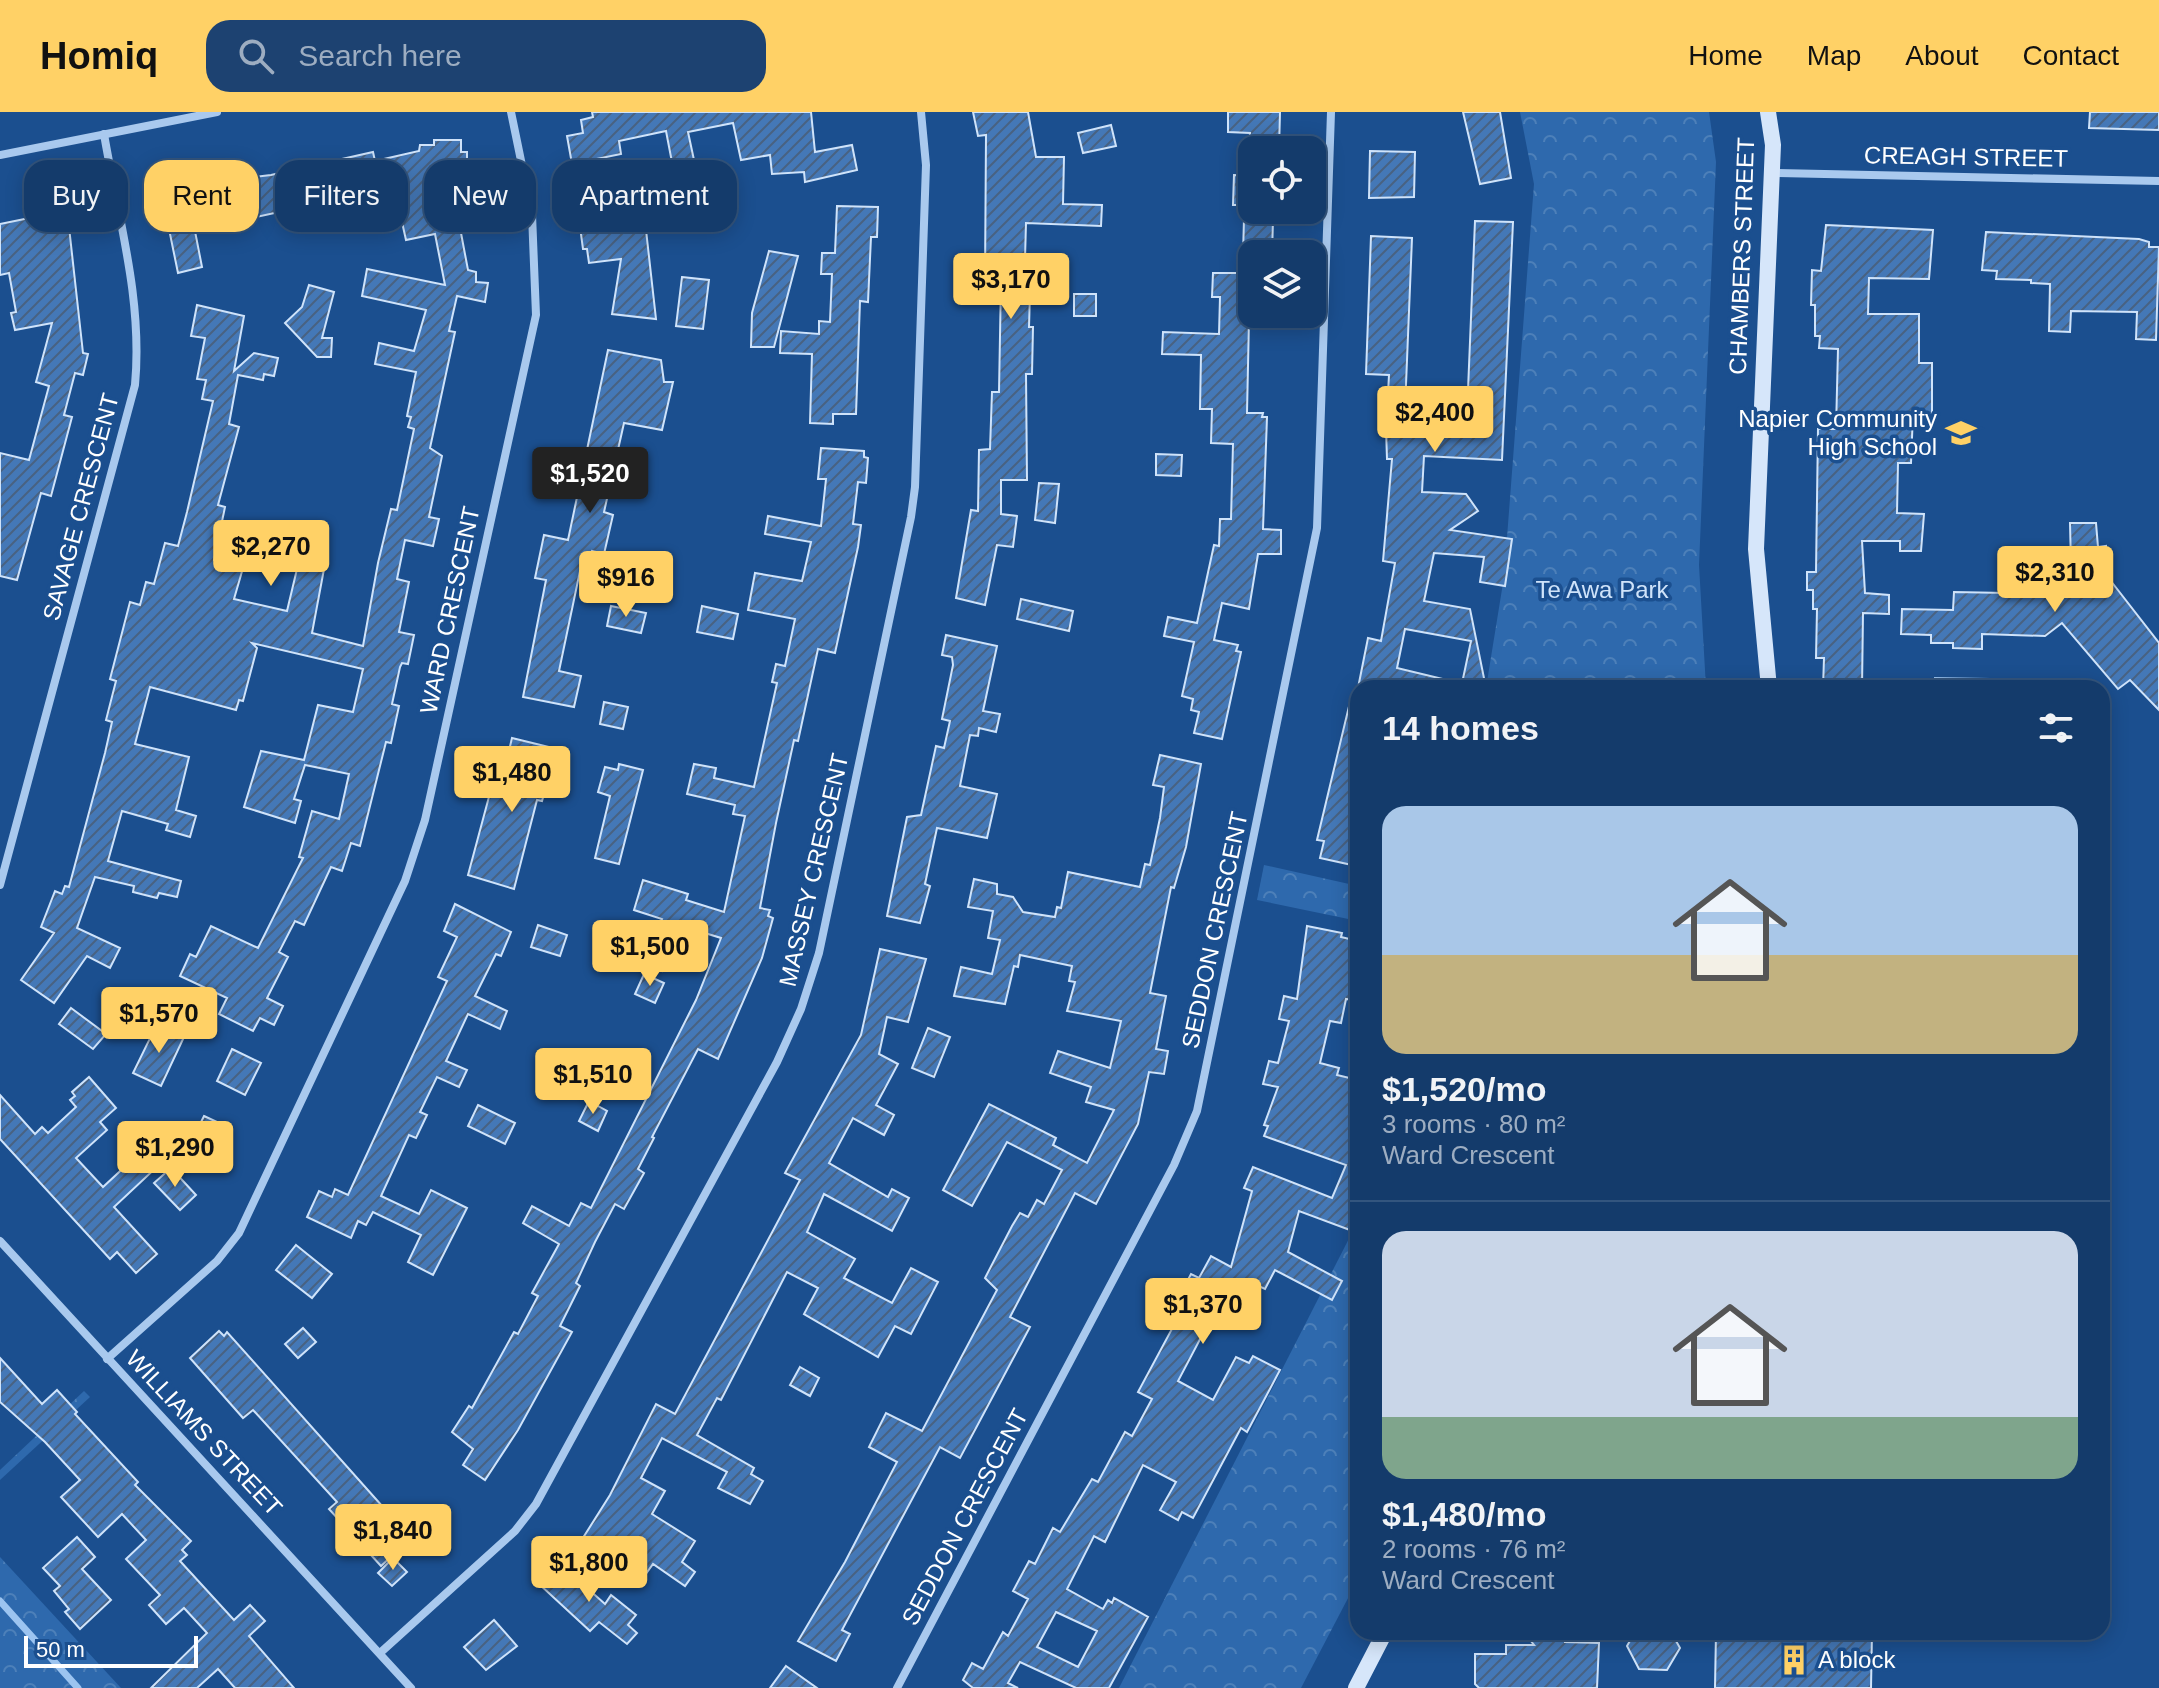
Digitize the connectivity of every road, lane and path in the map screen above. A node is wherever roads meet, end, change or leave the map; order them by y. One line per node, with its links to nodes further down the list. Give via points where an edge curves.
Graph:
1 (217, 112): 6 (street)
2 (511, 112): 13 (street, WARD CRESCENT, via 532,214 536,315 418,849 239,1233 217,1261)
3 (921, 112): 15 (street, MASSEY CRESCENT, via 926,165 913,502 843,847 801,1009 536,1504 515,1531)
4 (1331, 112): 17 (street, SEDDON CRESCENT, via 1317,528 1197,1111 1161,1191)
5 (1768, 112): 8 (main road, CHAMBERS STREET)
6 (104, 134): 7 (street); 11 (street, SAVAGE CRESCENT, via 139,337 135,385)
7 (0, 155)
8 (1772, 173): 9 (street, CREAGH STREET); 10 (main road, CHAMBERS STREET, via 1756,549)
9 (2159, 181)
10 (1768, 680)
11 (0, 885)
12 (0, 1241): 13 (street, WILLIAMS STREET)
13 (107, 1359): 15 (street, WILLIAMS STREET)
14 (1381, 1640): 18 (main road)
15 (380, 1653): 16 (street, WILLIAMS STREET)
16 (411, 1688)
17 (897, 1688)
18 (1356, 1688)

